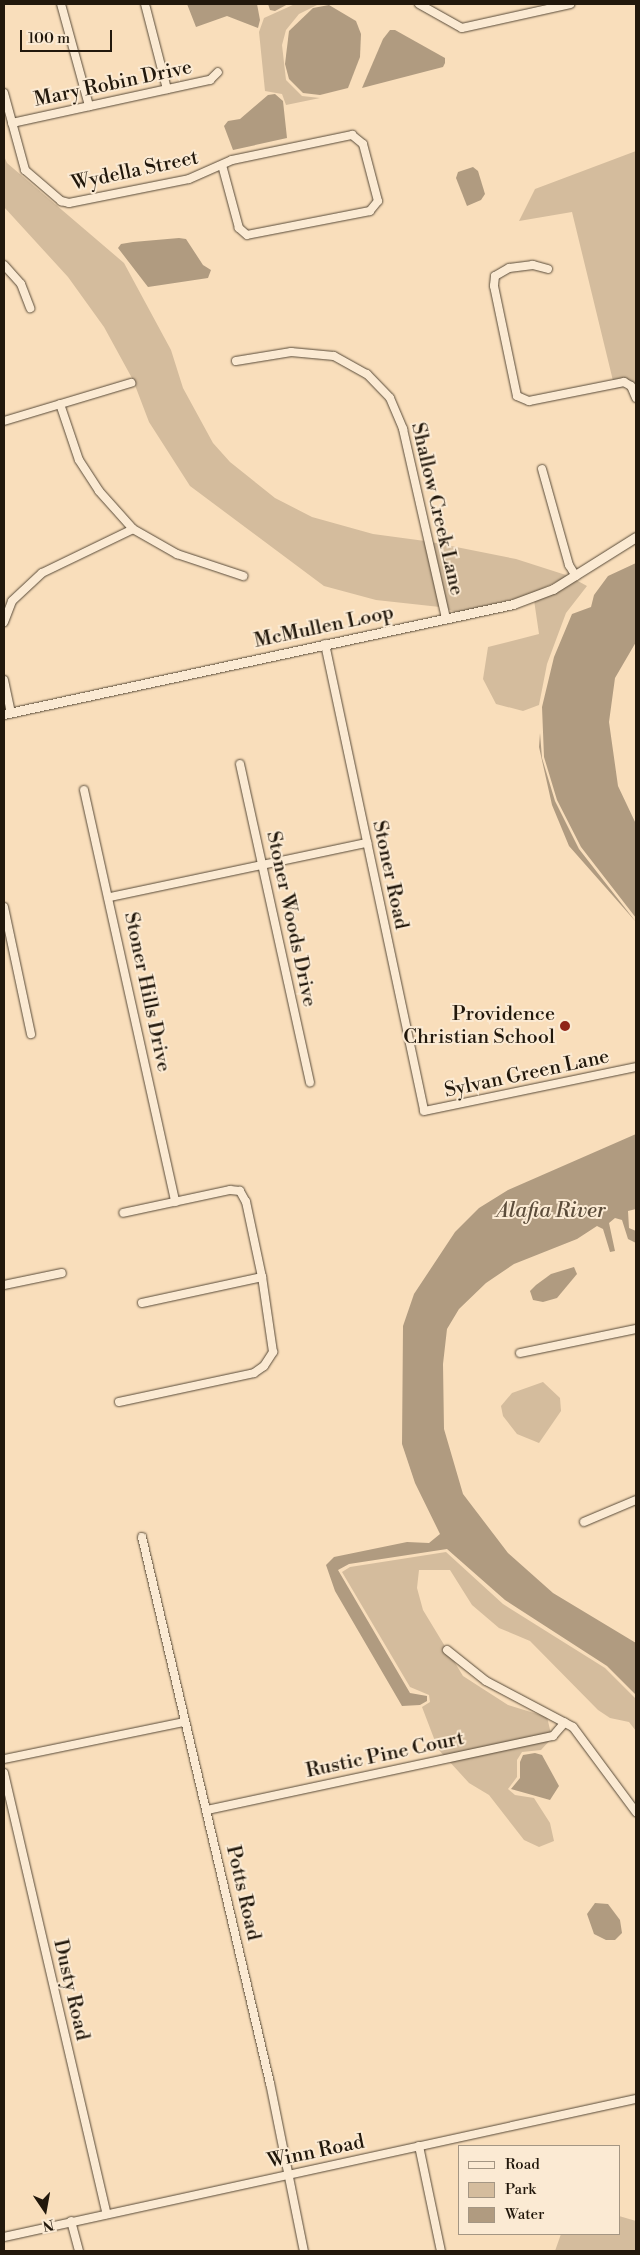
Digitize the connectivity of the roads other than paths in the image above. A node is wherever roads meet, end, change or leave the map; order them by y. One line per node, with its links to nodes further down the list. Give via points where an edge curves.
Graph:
1 (61, 4): 9 (street)
2 (145, 4): 7 (street)
3 (419, 4): 5 (street, via 462,28)
4 (570, 4): 5 (street)
5 (535, 7)
6 (218, 72): 7 (street, Mary Robin Drive, via 210,80)
7 (167, 90): 9 (street, Mary Robin Drive)
8 (4, 93): 10 (street, Wydella Street)
9 (89, 106): 10 (street, Mary Robin Drive)
10 (12, 123): 11 (street, Wydella Street, via 29,176 69,203 189,179)
11 (222, 165): 11 (street, Wydella Street, via 240,228 247,235 370,212 378,201 363,144 352,135)
12 (4, 265): 14 (street, via 21,284)
13 (548, 269): 17 (street, via 533,265 509,268 495,276 494,286 517,396 530,401 624,382 631,386)
14 (30, 308)
15 (236, 361): 25 (street, Shallow Creek Lane, via 291,352 334,356 367,374 390,398 404,429)
16 (131, 383): 18 (street)
17 (636, 398)
18 (60, 404): 19 (street); 21 (street, via 80,460 99,491)
19 (4, 421)
20 (542, 469): 24 (street, via 569,565)
21 (132, 529): 23 (street, via 177,554); 26 (street, via 42,573 12,600)
22 (636, 537): 24 (street, McMullen Loop)
23 (243, 576)
24 (576, 576): 25 (street, McMullen Loop, via 527,599)
25 (446, 619): 27 (street, McMullen Loop)
26 (4, 622)
27 (325, 644): 29 (street, McMullen Loop); 32 (street, Stoner Road)
28 (4, 680): 29 (street)
29 (7, 713)
30 (240, 764): 33 (street, Stoner Woods Drive)
31 (84, 790): 34 (street, Stoner Hills Drive)
32 (367, 843): 33 (street); 39 (street, Stoner Road)
33 (262, 865): 34 (street); 38 (street, Stoner Woods Drive)
34 (110, 897): 40 (street, Stoner Hills Drive)
35 (4, 907): 36 (street)
36 (31, 1034)
37 (636, 1067): 39 (street, Sylvan Green Lane)
38 (310, 1082)
39 (424, 1112)
40 (175, 1202): 41 (street); 43 (street, via 230,1190 240,1191 246,1202)
41 (123, 1213)
42 (62, 1273): 44 (street)
43 (262, 1277): 45 (street); 48 (street, via 273,1352 264,1366 254,1373)
44 (4, 1285)
45 (142, 1303)
46 (636, 1329): 47 (street)
47 (520, 1353)
48 (119, 1402)
49 (636, 1500): 50 (street)
50 (584, 1522)
51 (142, 1537): 53 (street, Potts Road)
52 (446, 1650): 54 (street, via 486,1681)
53 (184, 1722): 55 (street); 57 (street, Potts Road)
54 (565, 1722): 57 (street, Rustic Pine Court, via 553,1736); 58 (street, via 573,1727)
55 (4, 1758)
56 (4, 1773): 62 (street, Dusty Road)
57 (208, 1810): 61 (street, Potts Road)
58 (636, 1812)
59 (636, 2099): 60 (street, Winn Road)
60 (419, 2146): 61 (street, Winn Road); 67 (street)
61 (290, 2174): 62 (street, Winn Road); 66 (street, Potts Road)
62 (107, 2214): 63 (street, Winn Road)
63 (71, 2221): 64 (street, Winn Road); 65 (street)
64 (4, 2237)
65 (79, 2251)
66 (304, 2251)
67 (441, 2251)

